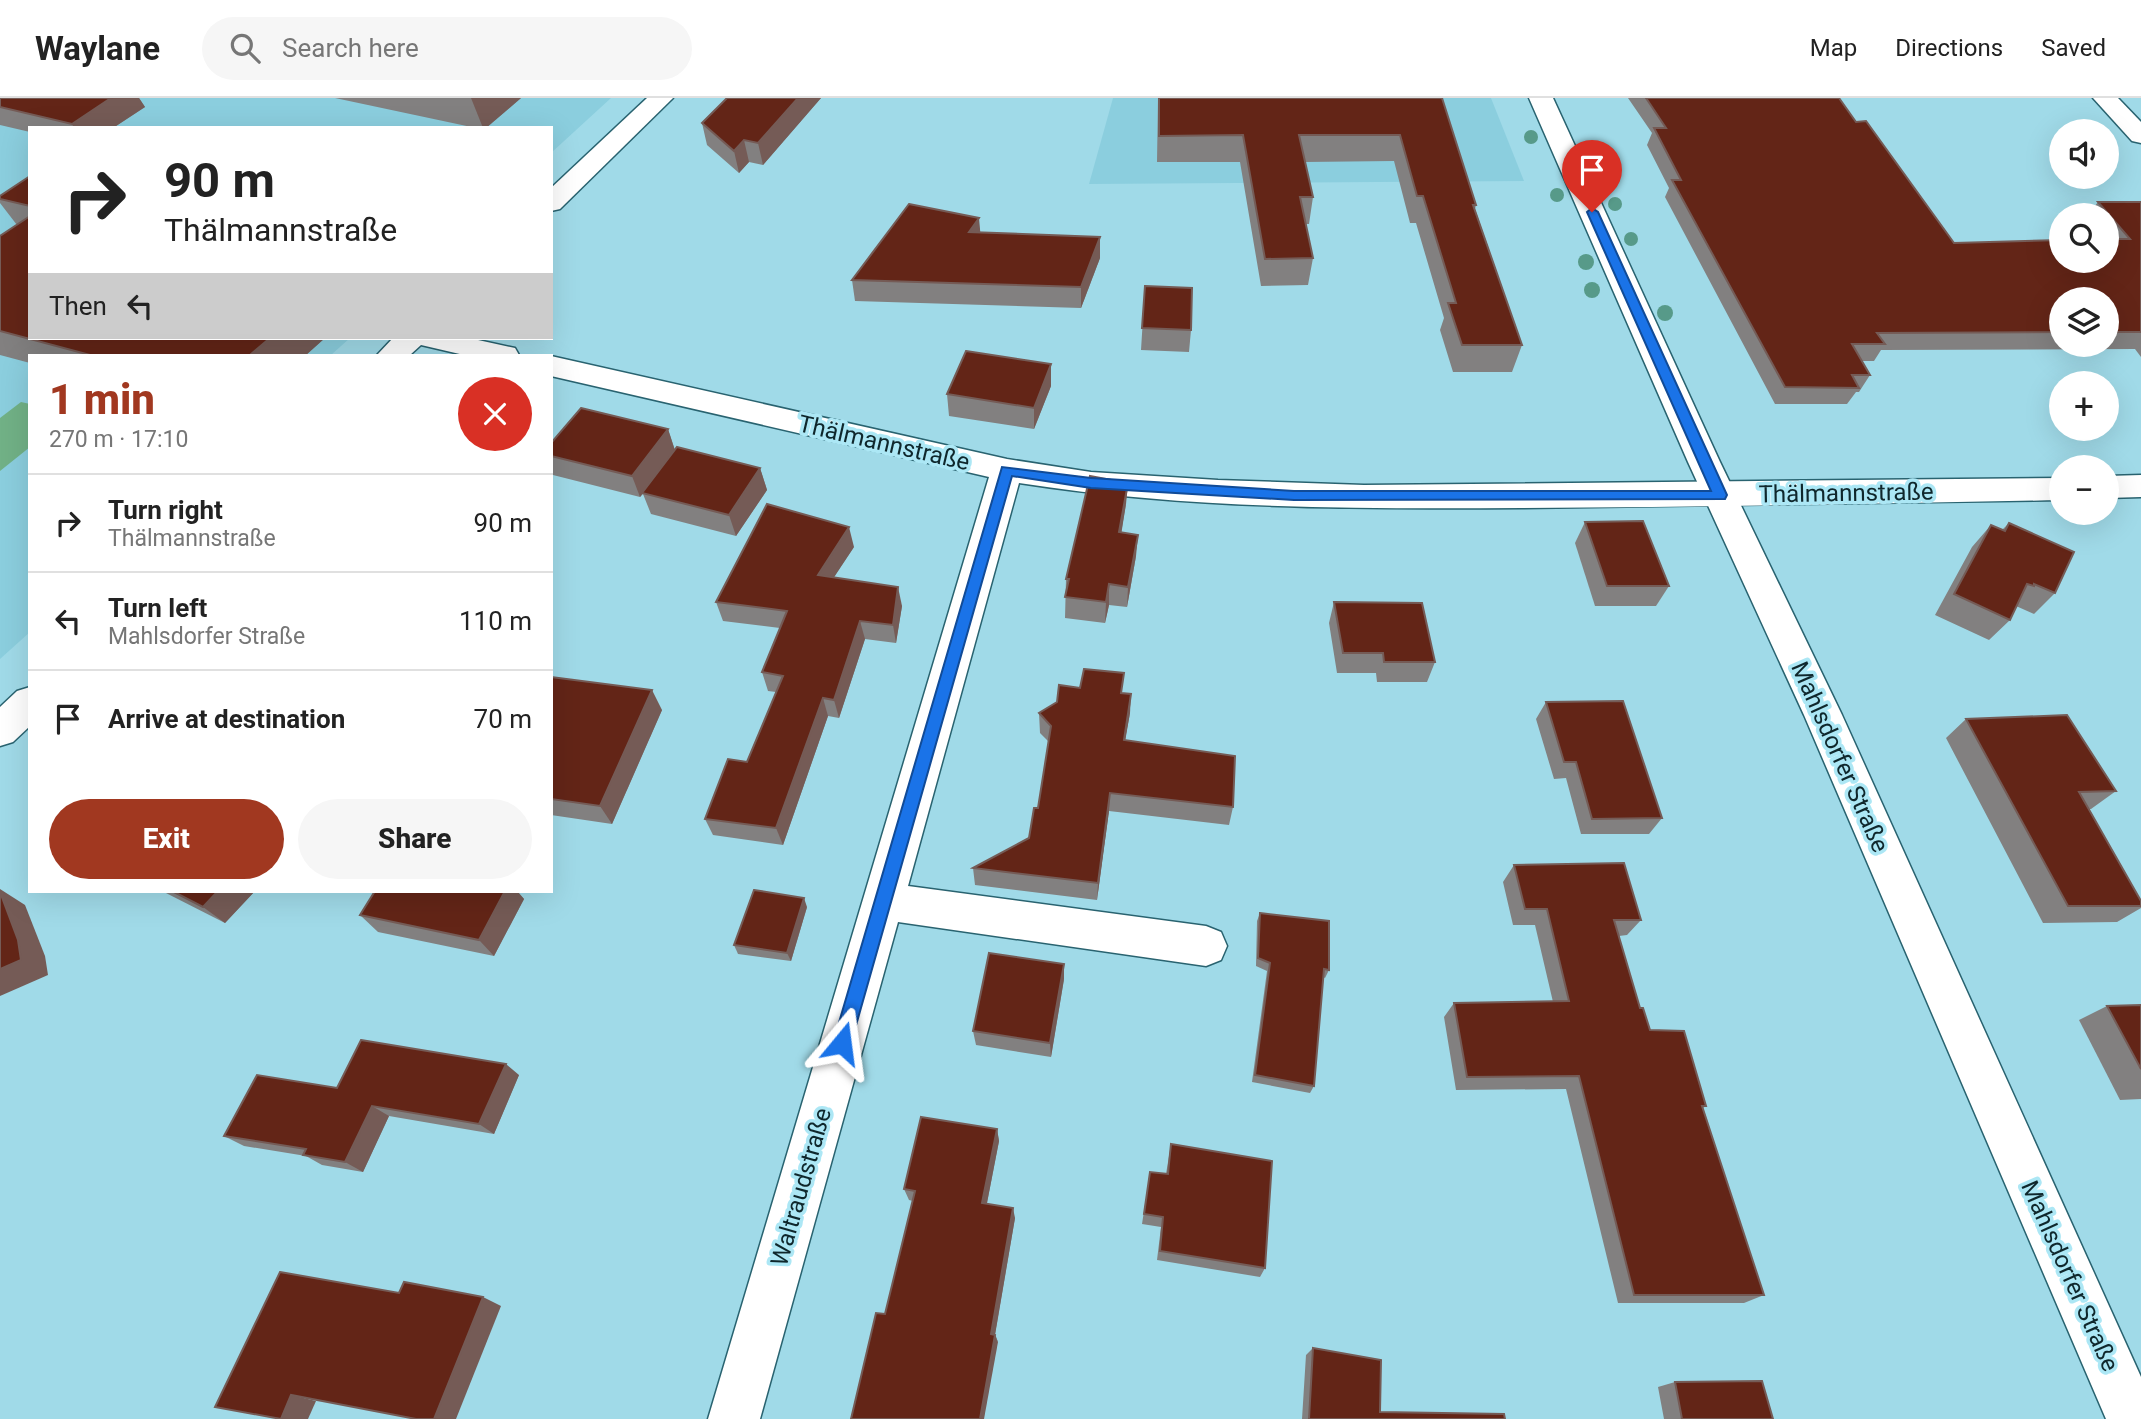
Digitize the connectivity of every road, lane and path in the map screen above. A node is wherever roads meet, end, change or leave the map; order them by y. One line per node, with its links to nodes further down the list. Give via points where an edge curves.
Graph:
1 (661, 98): 5 (street)
2 (1541, 98): 15 (street, Mahlsdorfer Straße)
3 (2105, 98): 4 (street)
4 (2141, 136)
5 (553, 201)
6 (409, 340): 8 (street)
7 (438, 340): 9 (street)
8 (394, 354)
9 (500, 354)
10 (553, 366): 11 (street, Thälmannstraße)
11 (1007, 470): 15 (street, Thälmannstraße, via 1091,483 1294,496); 18 (street, Waltraudstraße)
12 (2141, 486): 13 (street)
13 (2119, 487)
14 (2049, 489): 15 (street, Thälmannstraße)
15 (1720, 495): 21 (street, Mahlsdorfer Straße, via 1823,715)
16 (28, 704): 17 (street)
17 (0, 731)
18 (883, 901): 19 (street); 20 (street, Waltraudstraße)
19 (1206, 946)
20 (734, 1419)
21 (2133, 1419)

